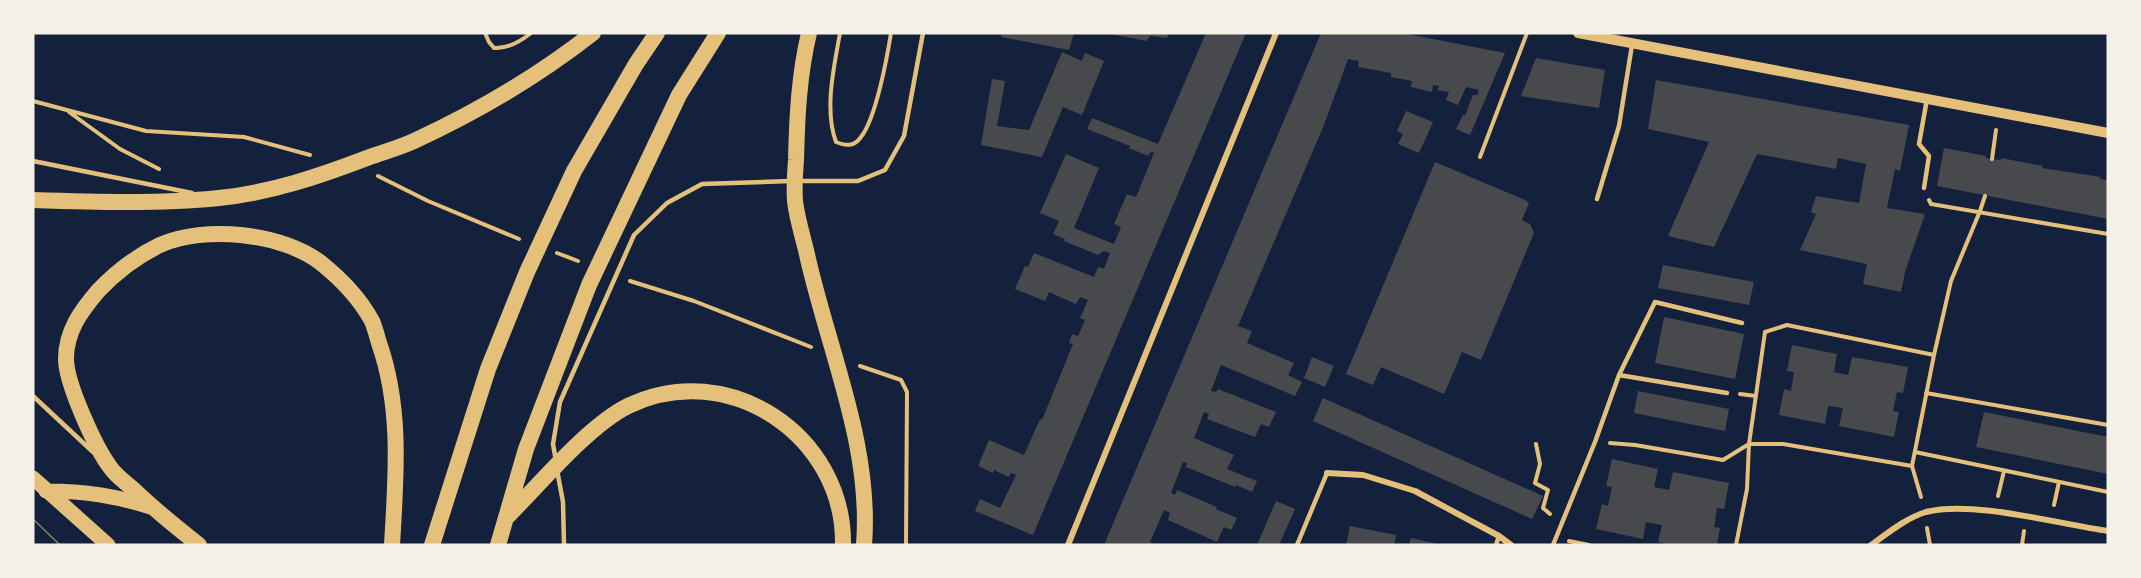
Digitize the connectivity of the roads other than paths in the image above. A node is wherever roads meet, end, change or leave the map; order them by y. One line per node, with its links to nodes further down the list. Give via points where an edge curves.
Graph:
1 (592, 33): 13 (highway, via 487,104 412,142 316,178)
2 (657, 33): 31 (highway, via 574,171 527,272 488,369)
3 (718, 33): 25 (highway, via 679,95 589,285 526,449)
4 (809, 33): 35 (highway, via 801,66 795,201 812,281 855,429 865,506)
5 (923, 33): 33 (lane, via 904,136 885,170 858,181 702,184 667,203 634,235 560,402 553,444 563,502)
6 (1276, 33): 36 (street)
7 (1578, 33): 8 (street)
8 (1632, 45): 9 (street); 14 (lane, via 1619,126)
9 (1927, 99): 10 (street); 12 (lane, via 1919,144 1929,156)
10 (2108, 133)
11 (33, 161): 13 (lane)
12 (1924, 189)
13 (218, 198): 15 (highway)
14 (1597, 199)
15 (33, 200)
16 (1742, 323): 17 (lane, via 1655,302)
17 (1619, 375): 18 (lane); 40 (lane)
18 (1727, 393)
19 (33, 396): 20 (lane)
20 (110, 468): 24 (highway); 30 (highway, via 72,388 66,359 70,330 108,281 161,245 213,234 252,236 291,247 320,262 348,289 372,322 388,368 397,439)
21 (1327, 473): 27 (street, via 1363,475 1415,491); 37 (lane)
22 (33, 478): 23 (main road)
23 (46, 491): 24 (main road, via 96,493); 28 (main road)
24 (154, 508): 29 (highway)
25 (505, 520): 32 (highway); 34 (highway, via 574,449 627,407 655,395 707,392 738,398 767,411 792,429 814,454 833,487 842,514)
26 (2108, 531): 41 (street, via 1994,512 1949,509 1925,512)
27 (1499, 536): 38 (lane); 39 (street)
28 (108, 545)
29 (199, 545)
30 (392, 545)
31 (432, 545)
32 (498, 545)
33 (564, 545)
34 (843, 545)
35 (864, 545)
36 (1068, 545)
37 (1297, 545)
38 (1496, 545)
39 (1511, 545)
40 (1553, 545)
41 (1871, 545)

